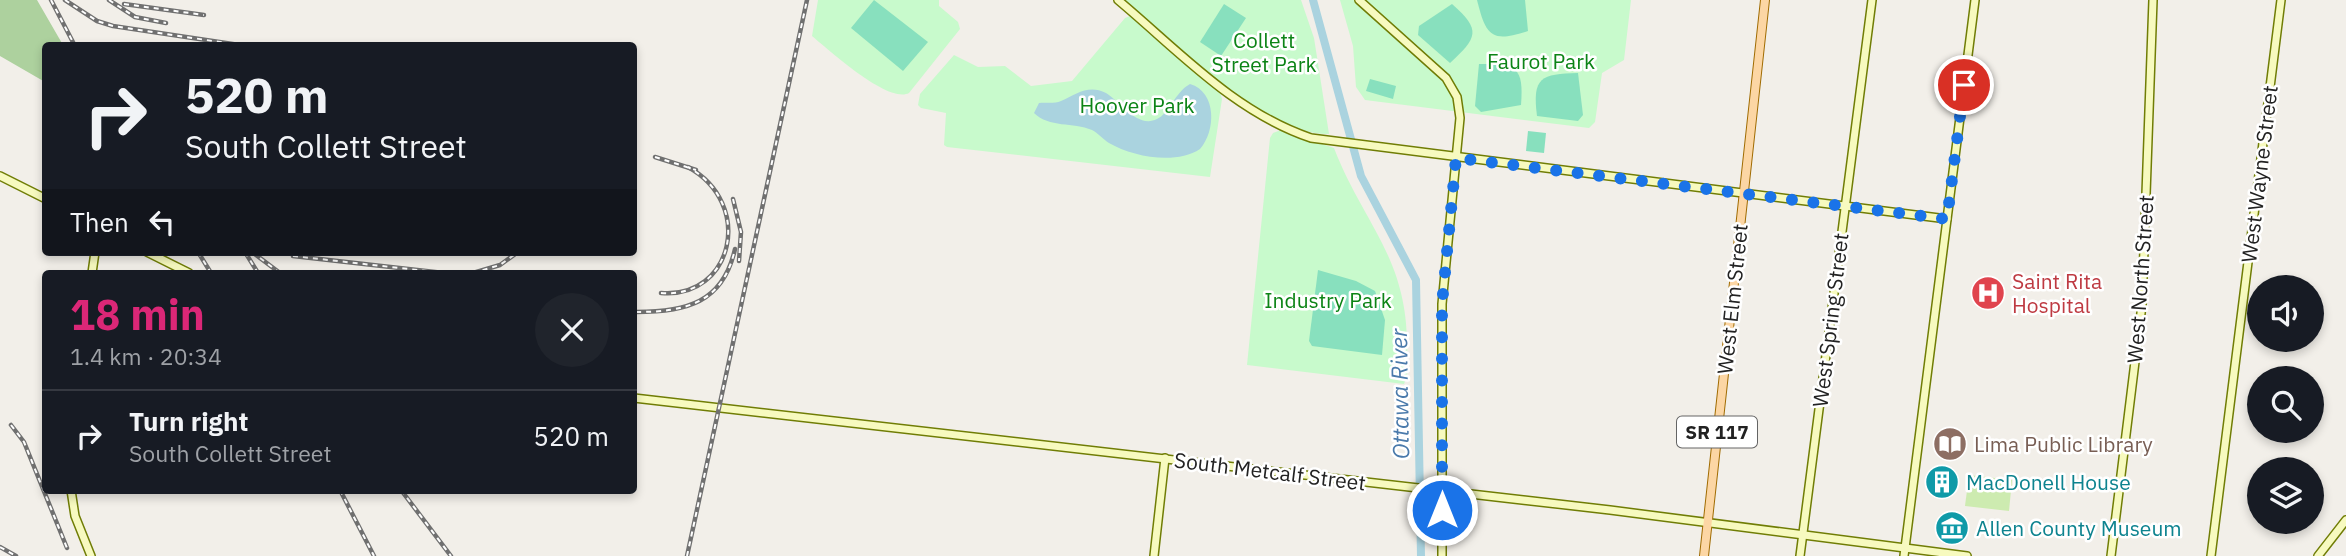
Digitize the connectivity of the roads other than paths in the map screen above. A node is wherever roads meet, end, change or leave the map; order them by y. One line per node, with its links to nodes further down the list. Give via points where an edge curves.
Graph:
1 (1118, 0): 8 (street, via 1238,103 1279,125 1325,140)
2 (1360, 0): 8 (street, via 1453,88 1460,118)
3 (1765, 0): 10 (main road, West Elm Street / SR 117)
4 (1872, 0): 12 (street, West Spring Street)
5 (1975, 0): 13 (street)
6 (2153, 0): 30 (street, West North Street, via 2142,305)
7 (2281, 0): 31 (street, West Wayne Street)
8 (1456, 158): 10 (street); 18 (street, via 1442,304)
9 (0, 176): 11 (street)
10 (1742, 195): 12 (street); 21 (main road, West Elm Street / SR 117)
11 (42, 197)
12 (1845, 206): 13 (street); 22 (street, West Spring Street)
13 (1947, 219): 23 (street)
14 (155, 256): 15 (street)
15 (183, 270)
16 (637, 398): 17 (street, South Metcalf Street)
17 (1166, 458): 18 (street, South Metcalf Street); 25 (street)
18 (1442, 492): 21 (street, South Metcalf Street); 26 (street)
19 (72, 494): 24 (street)
20 (2346, 520): 32 (street)
21 (1707, 525): 22 (street, South Metcalf Street); 27 (main road, West Elm Street / SR 117)
22 (1803, 536): 23 (street, South Metcalf Street); 28 (street, West Spring Street)
23 (1905, 553): 29 (street, South Metcalf Street)
24 (91, 556)
25 (1154, 556)
26 (1442, 556)
27 (1704, 556)
28 (1800, 556)
29 (1967, 556)
30 (2111, 556)
31 (2211, 556)
32 (2318, 556)

